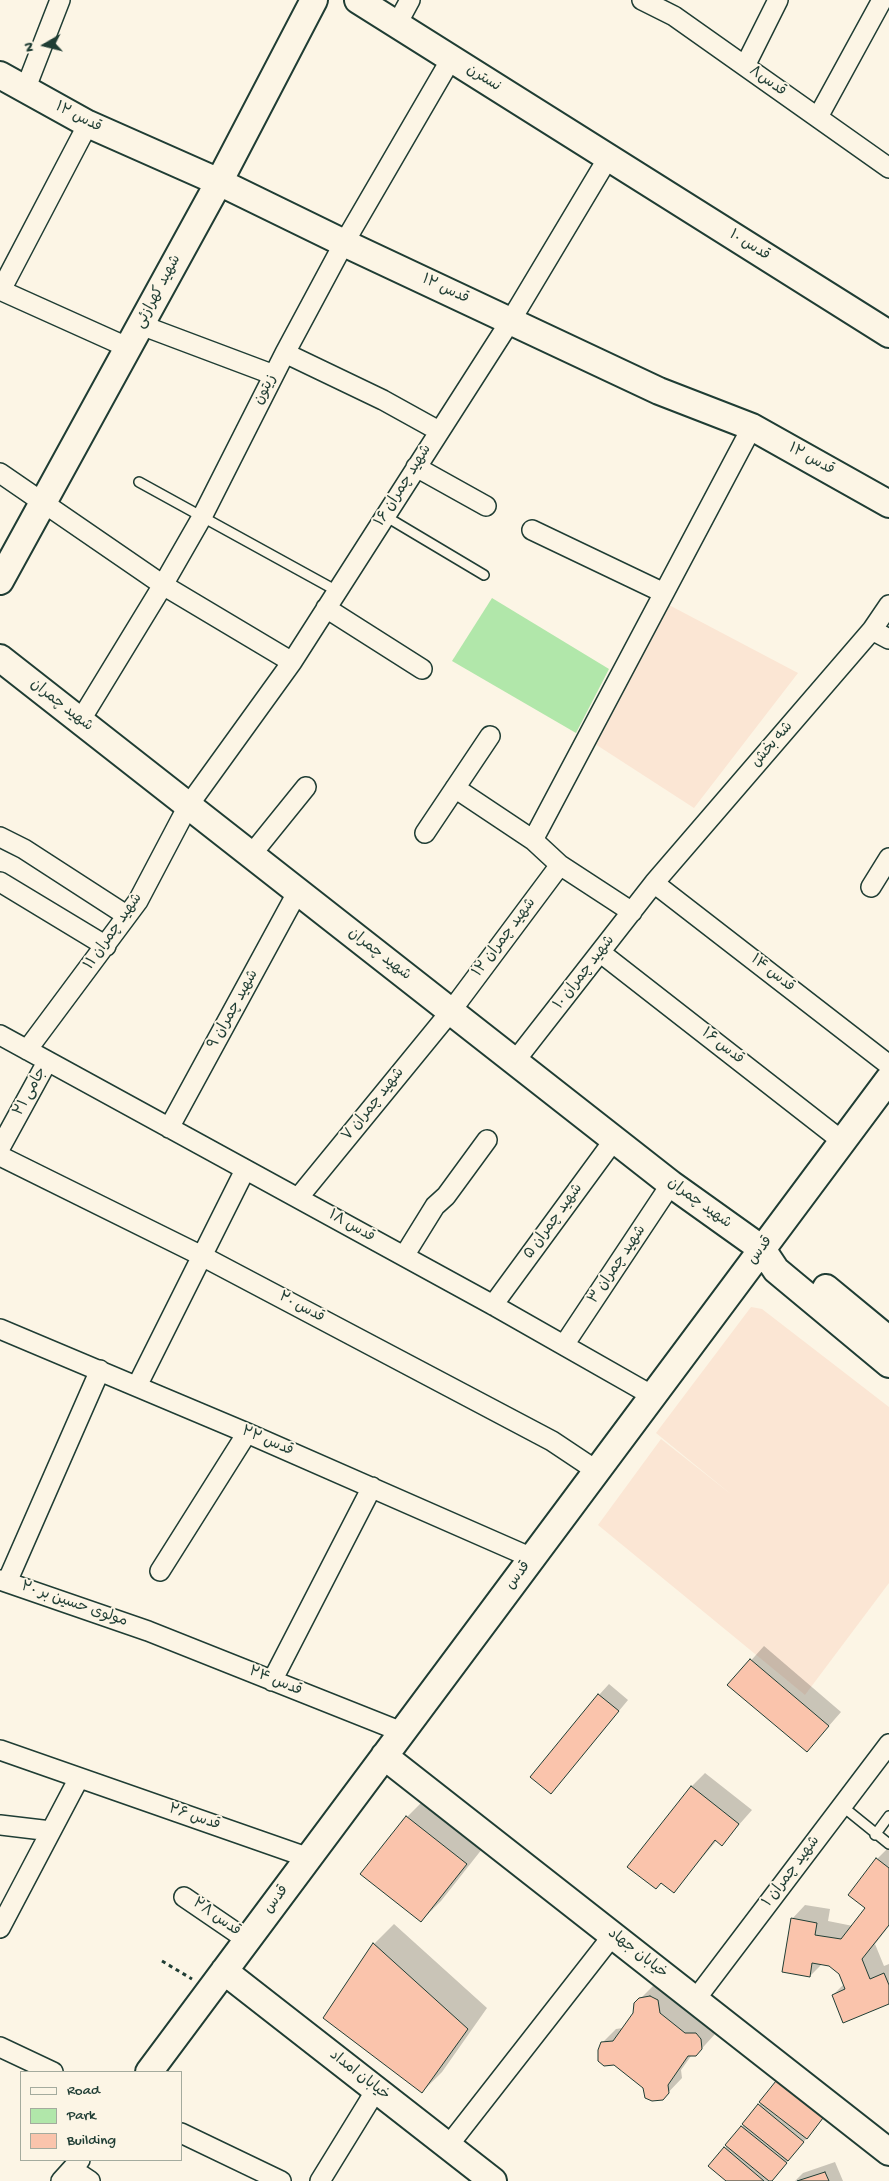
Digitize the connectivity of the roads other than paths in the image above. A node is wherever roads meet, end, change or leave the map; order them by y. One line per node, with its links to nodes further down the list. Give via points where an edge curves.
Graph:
1 (60, 0): 14 (street)
2 (314, 0): 19 (street, شهید کهرازئی)
3 (358, 0): 10 (street, نسترن)
4 (410, 0): 10 (street)
5 (642, 0): 9 (street, قدس۸)
6 (778, 0): 12 (street)
7 (882, 0): 8 (street); 15 (street)
8 (889, 5)
9 (678, 8): 12 (street, قدس۸)
10 (397, 24): 11 (street, نسترن)
11 (451, 59): 17 (street, نسترن); 20 (street, زیتون)
12 (745, 66): 15 (street, قدس۸)
13 (0, 75): 14 (street, قدس ۱۲)
14 (25, 90): 16 (street, قدس ۱۲)
15 (818, 118): 18 (street, قدس۸)
16 (88, 124): 19 (street, قدس ۱۲); 21 (street)
17 (608, 158): 22 (street, شهید چمران ۱۶); 24 (street, قدس ۱۰)
18 (889, 168)
19 (219, 182): 20 (street, قدس ۱۲); 23 (street, شهید کهرازئی)
20 (344, 243): 22 (street, قدس ۱۲); 26 (street, زیتون)
21 (0, 290): 25 (street)
22 (511, 320): 28 (street, قدس ۱۲, via 659,391); 29 (street, شهید چمران ۱۶)
23 (141, 325): 25 (street, شهید کهرازئی); 27 (street)
24 (889, 334)
25 (129, 348): 33 (street, شهید کهرازئی)
26 (285, 353): 27 (street, زیتون); 29 (street)
27 (274, 376): 37 (street, زیتون)
28 (752, 427): 34 (street, قدس ۱۲); 43 (street)
29 (439, 431): 30 (street, شهید چمران ۱۶)
30 (416, 467): 35 (street); 36 (street, شهید چمران ۱۶)
31 (0, 473): 33 (street)
32 (139, 482): 37 (lane)
33 (43, 503): 40 (street, شهید کهرازئی); 41 (street)
34 (889, 504)
35 (486, 506)
36 (385, 516): 39 (lane); 42 (street, شهید چمران ۱۶)
37 (202, 517): 41 (street, زیتون); 42 (lane)
38 (532, 530): 43 (street)
39 (484, 575)
40 (0, 581)
41 (164, 585): 49 (street); 51 (street, زیتون)
42 (337, 591): 45 (street, شهید چمران ۱۶)
43 (664, 593): 58 (street)
44 (889, 605): 46 (street, شه بخش)
45 (326, 608): 49 (street, شهید چمران ۱۶); 50 (street)
46 (872, 630): 47 (street); 63 (street, شه بخش)
47 (889, 639)
48 (0, 658): 51 (street, شهید چمران)
49 (292, 662): 55 (street, شهید چمران ۱۶)
50 (422, 669)
51 (80, 721): 55 (street, شهید چمران)
52 (490, 736): 54 (street)
53 (306, 788): 59 (street)
54 (455, 788): 56 (street); 58 (street)
55 (188, 806): 59 (street, شهید چمران); 67 (street, شهید چمران ۱۱, via 138,901)
56 (425, 833)
57 (0, 837): 67 (street)
58 (533, 840): 61 (street)
59 (251, 855): 65 (street, شهید چمران)
60 (889, 858): 64 (street)
61 (560, 866): 66 (street); 70 (street, شهید چمران ۱۲)
62 (0, 882): 68 (street)
63 (654, 884): 66 (street, شهید چمران ۱۰); 75 (street, قدس ۱۴)
64 (871, 887)
65 (298, 892): 70 (street, شهید چمران); 77 (street, شهید چمران ۹)
66 (632, 912): 69 (street, شهید چمران ۱۰)
67 (126, 915): 68 (street, شهید چمران ۱۱)
68 (106, 946): 72 (street, شهید چمران ۱۱)
69 (601, 953): 73 (street, شهید چمران ۱۰); 80 (street, قدس ۱۶)
70 (451, 1011): 73 (street, شهید چمران); 85 (street, شهید چمران ۷)
71 (0, 1035): 72 (street, قدس ۱۸)
72 (26, 1050): 74 (street, قدس ۱۸)
73 (515, 1061): 79 (street, شهید چمران)
74 (47, 1062): 77 (street, قدس ۱۸); 81 (street, جامی ۲۱)
75 (889, 1065)
76 (889, 1079): 80 (street, قدس)
77 (169, 1128): 83 (street, قدس ۱۸)
78 (487, 1140): 88 (street, via 435,1206)
79 (614, 1140): 84 (street, شهید چمران); 89 (street, شهید چمران ۵)
80 (842, 1141): 86 (street, قدس)
81 (0, 1148)
82 (0, 1156): 87 (street, قدس ۲۰)
83 (245, 1170): 85 (street, قدس ۱۸); 87 (street)
84 (671, 1184): 86 (street, شهید چمران); 92 (street, شهید چمران ۳)
85 (298, 1198): 88 (street, قدس ۱۸)
86 (762, 1249): 91 (street, شهید چمران, via 787,1256); 93 (street, شهید چمران, via 776,1270); 96 (street, قدس)
87 (202, 1256): 95 (street); 98 (street, قدس ۲۰, via 552,1441)
88 (404, 1256): 89 (street, قدس ۱۸)
89 (493, 1305): 92 (street, قدس ۱۸)
90 (0, 1329): 94 (street, قدس ۲۲)
91 (889, 1340)
92 (564, 1345): 96 (street, قدس ۱۸)
93 (889, 1364)
94 (100, 1370): 95 (street, قدس ۲۲); 102 (street)
95 (137, 1386): 97 (street, قدس ۲۲)
96 (653, 1396): 98 (street, قدس)
97 (247, 1433): 99 (street, قدس ۲۲); 101 (street)
98 (597, 1471): 100 (street, قدس)
99 (372, 1487): 100 (street, قدس ۲۲); 104 (street)
100 (532, 1558): 105 (street, قدس)
101 (160, 1571)
102 (3, 1581): 103 (street, مولوی حسین بر ۲۰)
103 (148, 1631): 104 (street, قدس ۲۴)
104 (272, 1681): 105 (street, قدس ۲۴)
105 (402, 1732): 108 (street, قدس)
106 (889, 1744): 110 (street, شهید چمران ۱)
107 (0, 1750): 109 (street, قدس ۲۶)
108 (384, 1756): 116 (street, قدس); 119 (street, خیابان جهاد)
109 (79, 1778): 113 (street); 116 (street, قدس ۲۶)
110 (842, 1806): 114 (lane); 122 (street, شهید چمران ۱)
111 (889, 1816): 114 (lane)
112 (0, 1825): 113 (street)
113 (51, 1831): 118 (street)
114 (875, 1835): 115 (lane)
115 (889, 1844)
116 (309, 1858): 120 (street, قدس)
117 (184, 1897): 120 (street, قدس ۲۸)
118 (0, 1928)
119 (613, 1935): 122 (street, خیابان جهاد); 128 (street)
120 (247, 1940): 121 (street, قدس)
121 (217, 1980): 125 (street, قدس); 126 (street, خیابان امداد)
122 (695, 2000): 129 (street, خیابان جهاد)
123 (0, 2047): 124 (street)
124 (51, 2071)
125 (150, 2071)
126 (376, 2090): 128 (street, خیابان امداد); 133 (street)
127 (182, 2133): 132 (street)
128 (448, 2146): 134 (street, خیابان امداد)
129 (889, 2152)
130 (71, 2170): 131 (street)
131 (90, 2181)
132 (282, 2181)
133 (320, 2181)
134 (493, 2181)

